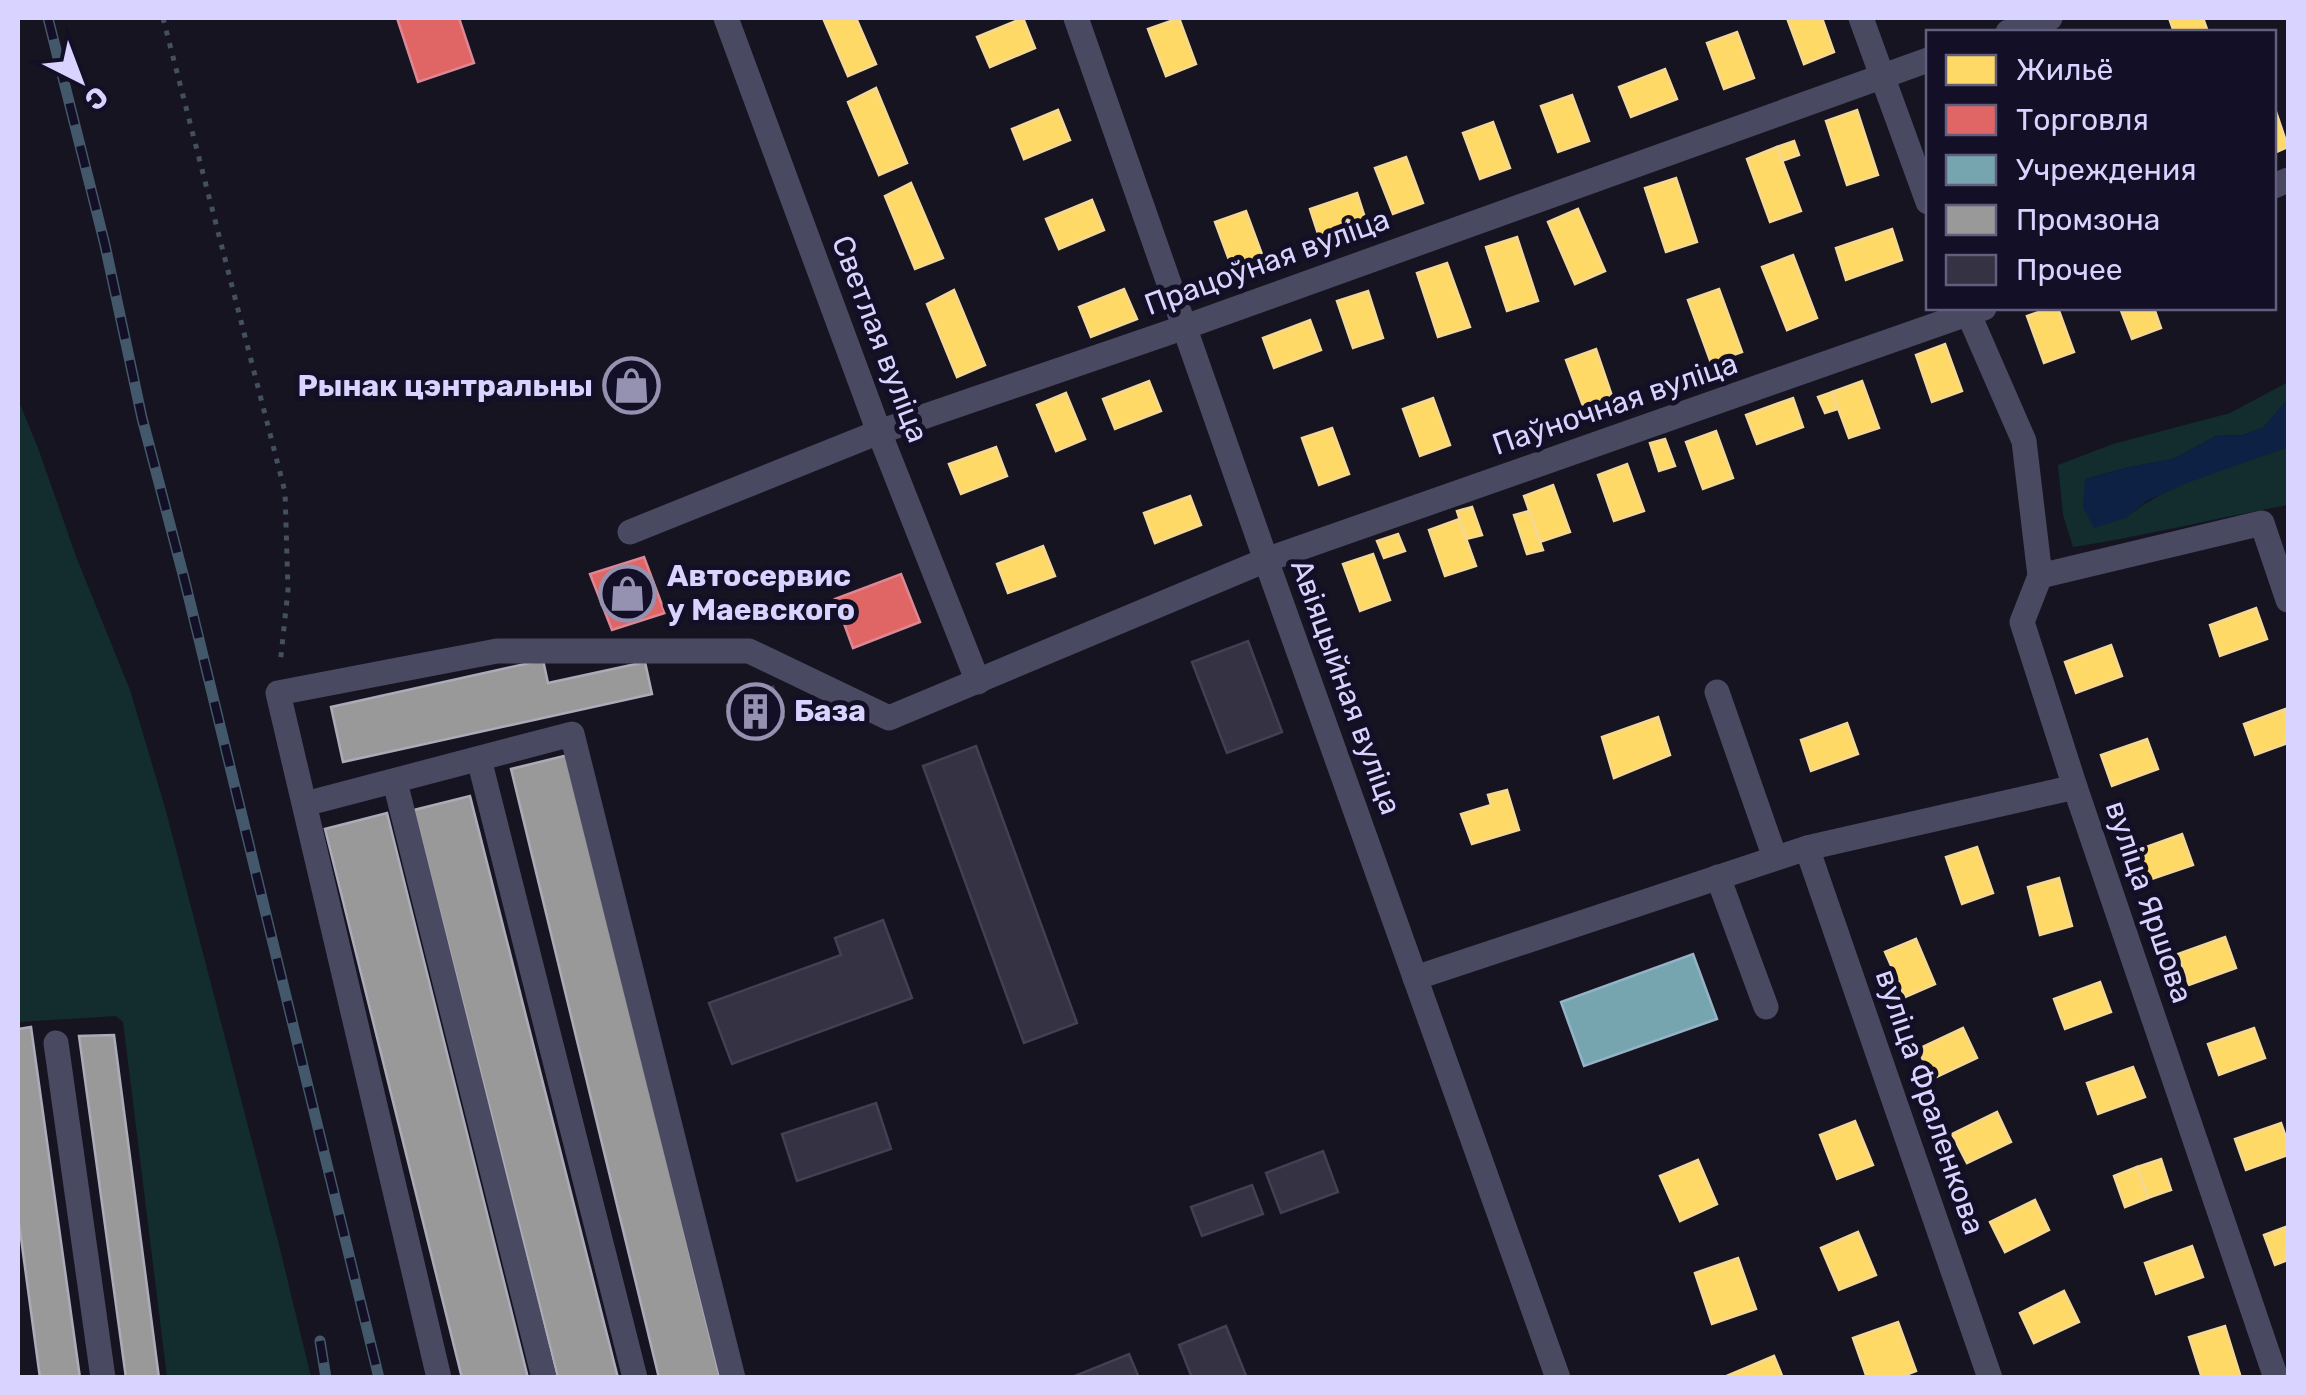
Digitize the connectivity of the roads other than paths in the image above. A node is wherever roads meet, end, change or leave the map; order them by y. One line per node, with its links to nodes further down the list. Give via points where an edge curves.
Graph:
1 (726, 18): 11 (street, Светлая вуліца)
2 (1076, 18): 10 (street, Авіяцыйная вуліца)
3 (1861, 18): 7 (street)
4 (2050, 18): 5 (street)
5 (2014, 30)
6 (1926, 61): 7 (street, Працоўная вуліца)
7 (1884, 76): 8 (street); 10 (street, Працоўная вуліца)
8 (1926, 196)
9 (1973, 310): 15 (street, Паўночная вуліца); 16 (street, вуліца Яршова, via 2024,442)
10 (1185, 327): 11 (street, Працоўная вуліца); 15 (street, Авіяцыйная вуліца)
11 (879, 432): 14 (street, Працоўная вуліца); 18 (street, Светлая вуліца)
12 (2288, 521): 13 (street)
13 (2262, 523): 16 (street); 17 (street)
14 (630, 532)
15 (1266, 560): 18 (street, Паўночная вуліца); 27 (street, Авіяцыйная вуліца)
16 (2040, 576): 22 (street, вуліца Яршова, via 2022,622)
17 (2288, 600)
18 (978, 682): 23 (street, Паўночная вуліца, via 889,718 748,652 497,652 278,693)
19 (1717, 692): 25 (street)
20 (478, 759): 21 (street); 33 (street); 34 (street, via 572,734)
21 (394, 782): 23 (street); 32 (street)
22 (2075, 787): 24 (street); 37 (street, вуліца Яршова)
23 (305, 804): 31 (street)
24 (1807, 848): 25 (street); 36 (street, вуліца Фраленкова)
25 (1775, 858): 26 (street)
26 (1718, 877): 27 (street); 28 (street)
27 (1415, 978): 35 (street, Авіяцыйная вуліца)
28 (1766, 1007)
29 (56, 1043): 30 (street)
30 (103, 1378)
31 (439, 1378)
32 (544, 1378)
33 (635, 1378)
34 (734, 1378)
35 (1558, 1378)
36 (1990, 1378)
37 (2276, 1378)

